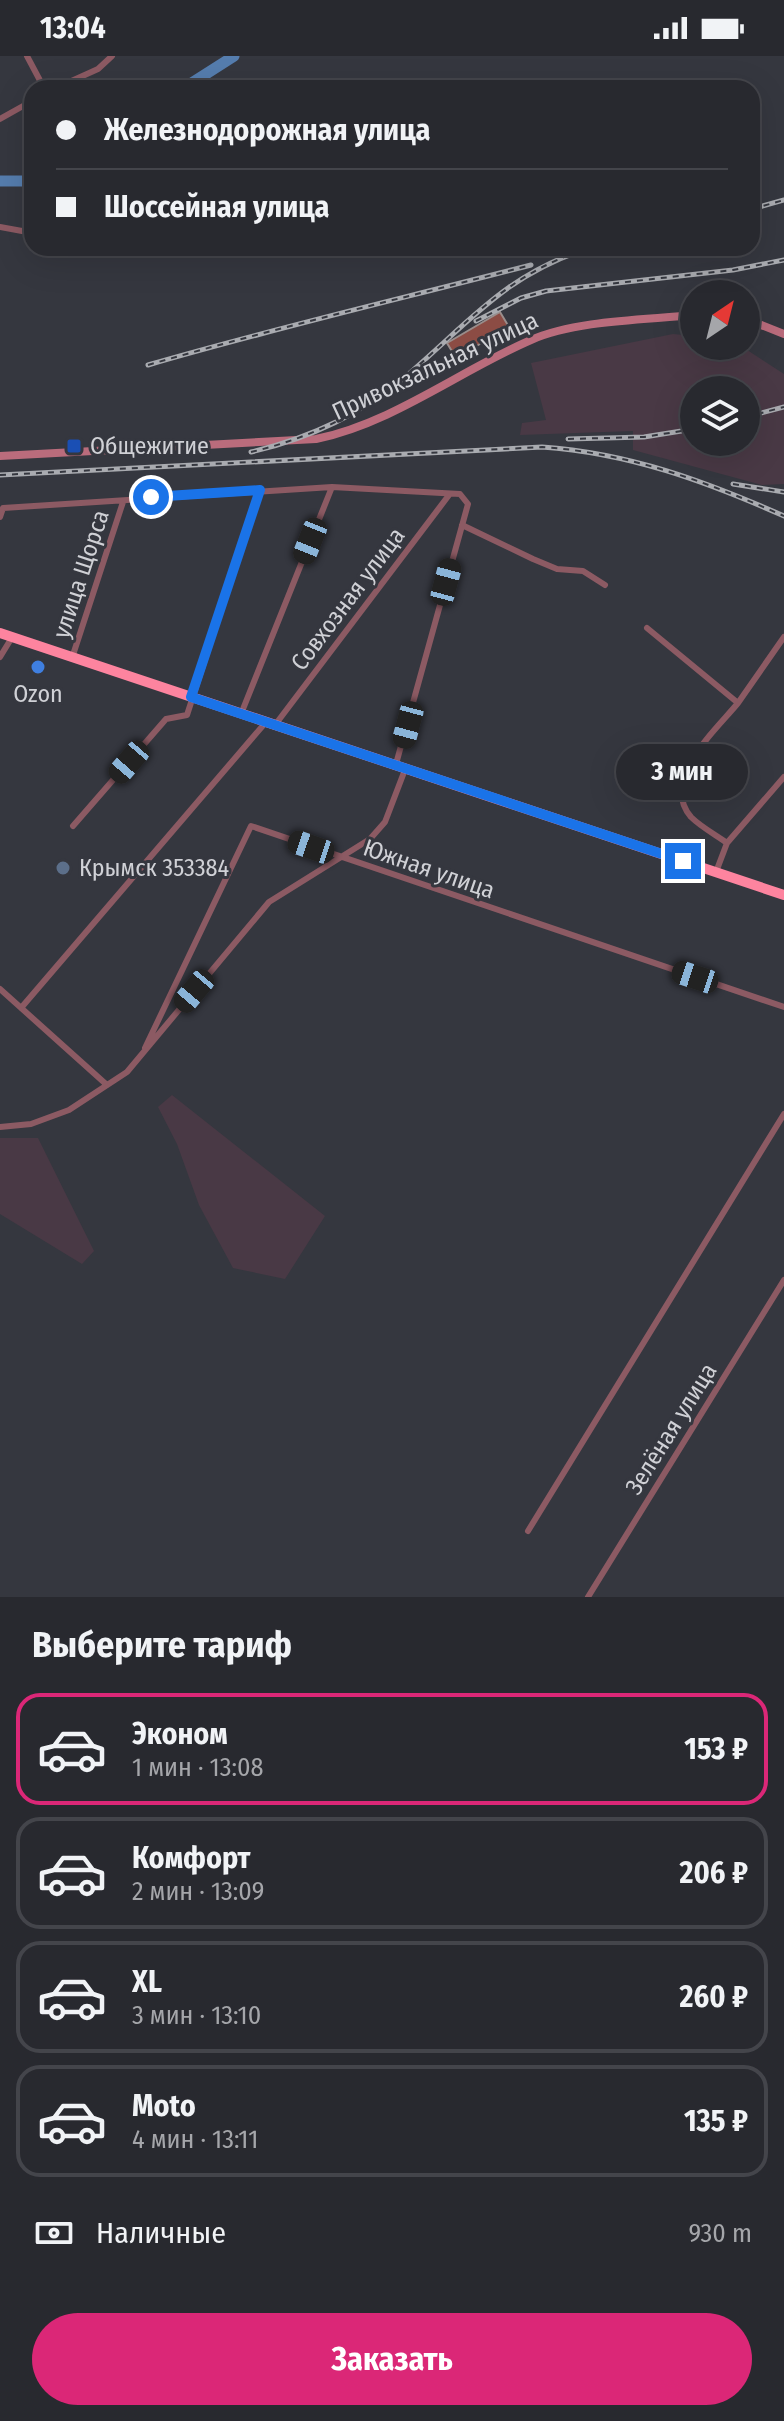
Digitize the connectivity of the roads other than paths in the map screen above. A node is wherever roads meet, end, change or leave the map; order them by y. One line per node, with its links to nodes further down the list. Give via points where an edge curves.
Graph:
1 (27, 56): 3 (street)
2 (112, 56): 4 (street)
3 (40, 80)
4 (74, 80)
5 (24, 106): 6 (street)
6 (0, 119)
7 (0, 227): 8 (street)
8 (24, 231)
9 (680, 317): 12 (main road, Привокзальная улица, via 534,338 391,412 316,439)
10 (760, 325): 11 (main road)
11 (784, 334)
12 (0, 456)
13 (332, 487): 14 (street); 15 (street); 27 (street)
14 (260, 490): 16 (street); 25 (street)
15 (449, 495): 18 (street, via 460,494 468,504); 28 (street, Совхозная улица)
16 (123, 502): 17 (street, via 3,508); 24 (street, улица Щорса)
17 (0, 517)
18 (462, 525): 19 (street, via 557,569 583,571); 29 (street)
19 (605, 585)
20 (647, 628): 26 (street)
21 (4, 637): 23 (street); 24 (highway)
22 (784, 637): 26 (street)
23 (0, 657)
24 (72, 658): 25 (highway)
25 (191, 697): 27 (highway); 31 (street, via 187,715 166,719)
26 (738, 703): 32 (street, via 688,765 680,794 690,816)
27 (241, 714): 28 (highway)
28 (270, 724): 29 (highway); 38 (street, Совхозная улица)
29 (401, 766): 33 (street, via 385,822); 34 (highway)
30 (784, 777): 32 (street)
31 (73, 826)
32 (727, 843): 34 (street)
33 (341, 858): 37 (street, Южная улица); 39 (street, via 269,902); 39 (street, Южная улица, via 251,826)
34 (716, 872): 35 (highway)
35 (784, 895)
36 (0, 989): 38 (street)
37 (784, 1007)
38 (21, 1008): 40 (street)
39 (145, 1048): 40 (street, via 127,1072)
40 (107, 1085): 42 (street, via 69,1110 31,1124)
41 (784, 1114): 44 (street)
42 (0, 1127)
43 (784, 1280): 45 (street, Зелёная улица)
44 (528, 1531)
45 (588, 1597)

